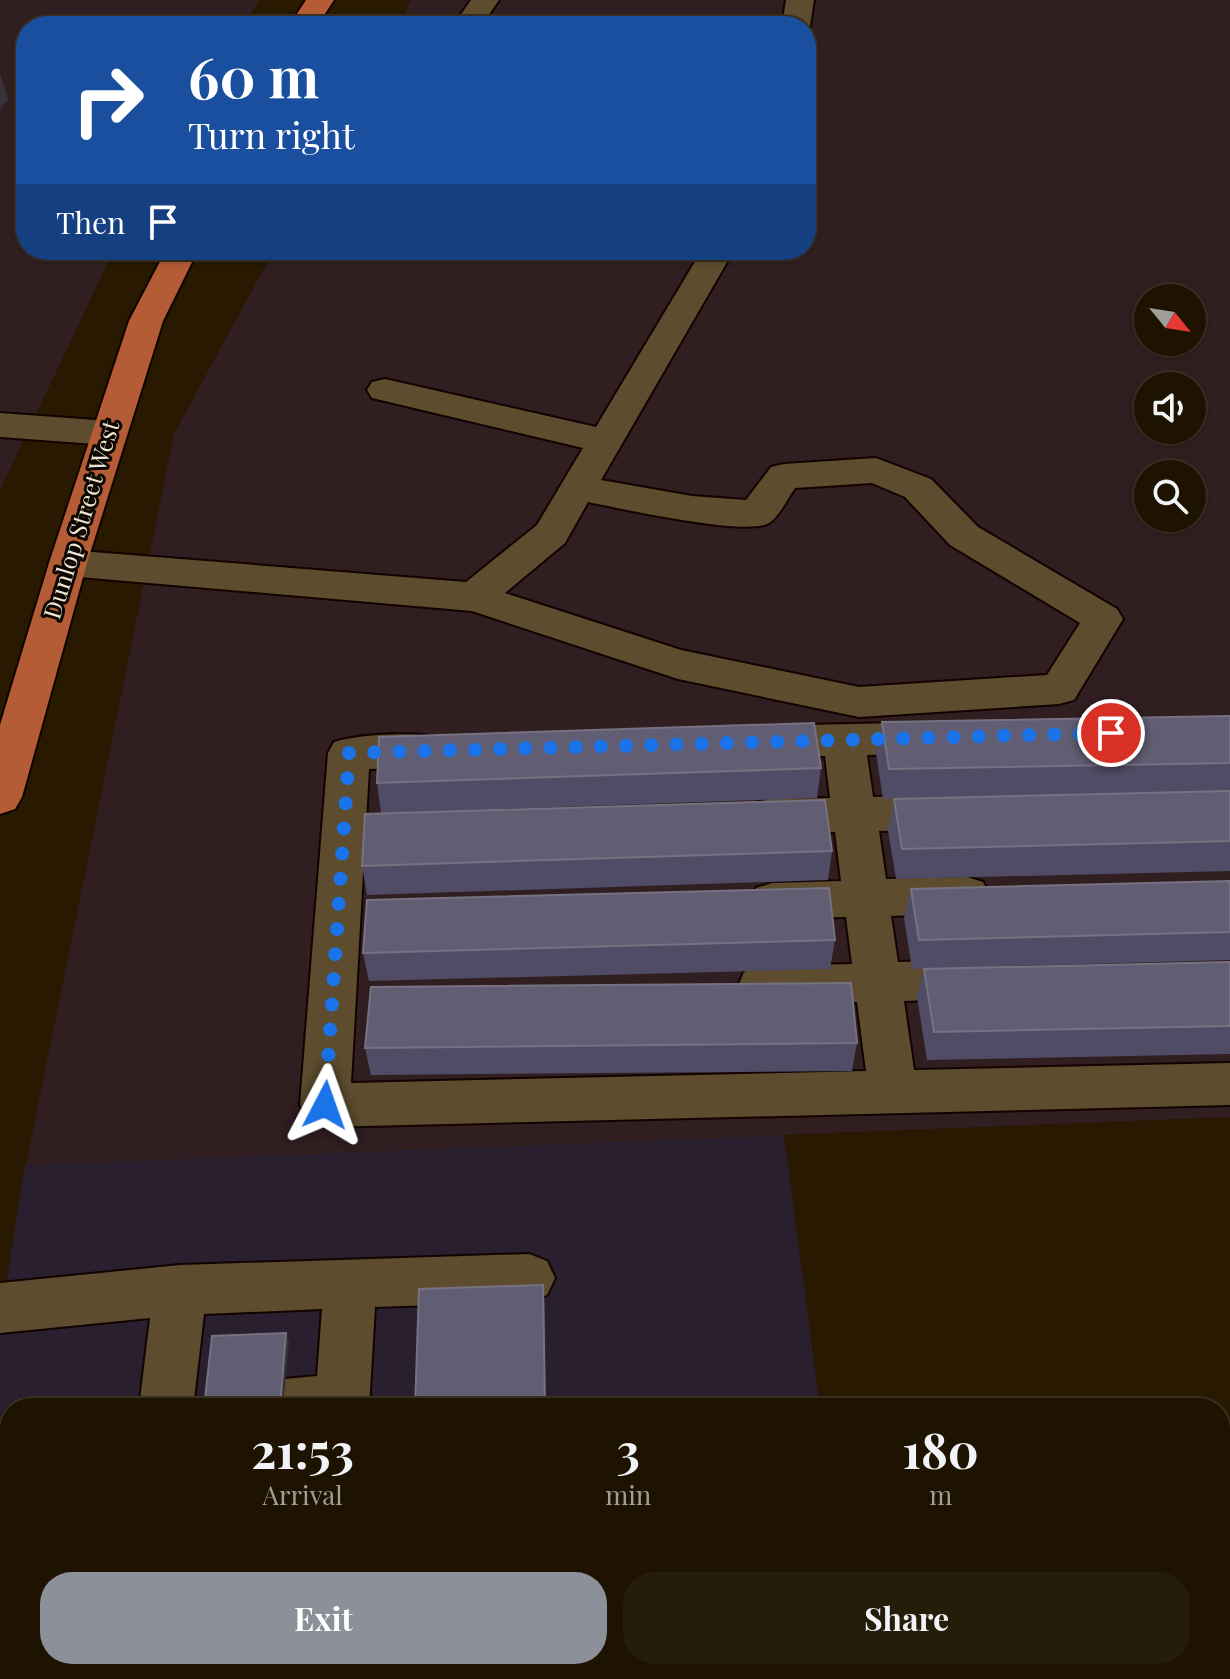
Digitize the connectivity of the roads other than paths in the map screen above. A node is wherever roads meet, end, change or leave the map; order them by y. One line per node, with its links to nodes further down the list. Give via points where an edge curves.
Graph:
1 (177, 260): 5 (main road, Dunlop Street West, via 146,321)
2 (712, 260): 6 (lane)
3 (385, 390): 6 (lane)
4 (0, 425): 5 (lane)
5 (109, 433): 8 (main road, Dunlop Street West)
6 (606, 441): 7 (lane)
7 (578, 488): 9 (lane, via 551,534); 9 (lane, via 692,509 756,514 784,476 876,470 918,488 964,536 1103,619 1059,689 859,702 678,664)
8 (68, 563): 9 (lane); 14 (main road, Dunlop Street West)
9 (474, 597)
10 (983, 737): 11 (lane)
11 (844, 740): 12 (lane); 16 (lane)
12 (716, 744)
13 (477, 750): 22 (lane, via 349,753 360,827)
14 (0, 797)
15 (995, 811): 16 (lane)
16 (854, 814): 17 (lane); 19 (lane)
17 (727, 817)
18 (1008, 894): 19 (lane)
19 (866, 897): 20 (lane); 24 (lane)
20 (726, 902)
21 (384, 914): 22 (lane)
22 (338, 916): 27 (lane)
23 (1016, 978): 24 (lane)
24 (878, 981): 25 (lane); 29 (lane)
25 (722, 987)
26 (379, 1002): 27 (lane)
27 (332, 1004): 29 (lane, via 325,1105)
28 (1230, 1084): 29 (lane)
29 (893, 1092)
30 (529, 1278): 31 (lane)
31 (350, 1283): 32 (lane); 35 (lane)
32 (180, 1290): 33 (lane); 34 (lane)
33 (0, 1308)
34 (167, 1398)
35 (342, 1398)

